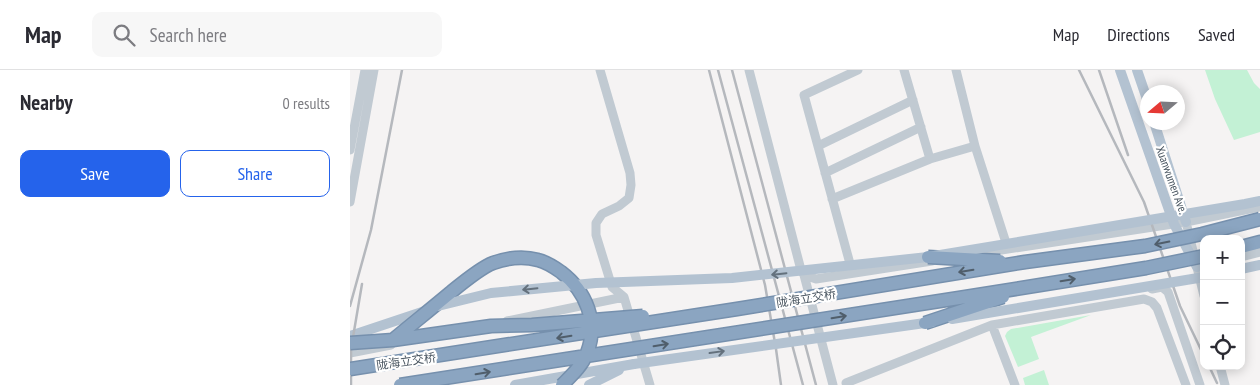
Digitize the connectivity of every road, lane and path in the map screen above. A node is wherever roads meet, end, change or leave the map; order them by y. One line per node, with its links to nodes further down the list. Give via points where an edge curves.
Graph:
1 (365, 70): 16 (street)
2 (374, 70): 21 (street)
3 (600, 70): 41 (street, via 631,185 629,198 602,214 596,223 596,235 612,287)
4 (749, 70): 38 (street)
5 (858, 70): 14 (street, via 804,95)
6 (904, 70): 11 (street)
7 (956, 70): 15 (street)
8 (1120, 70): 25 (main road, Xuanwumen Ave.)
9 (1137, 70): 10 (main road)
10 (1142, 85)
11 (913, 100): 12 (street); 14 (street)
12 (921, 127): 17 (street); 18 (street)
13 (1157, 130): 24 (main road)
14 (818, 146): 18 (street)
15 (976, 146): 17 (street); 28 (street)
16 (350, 150)
17 (930, 159): 19 (street)
18 (825, 172): 19 (street)
19 (832, 199): 37 (street)
20 (1260, 201): 30 (main road, bridge)
21 (350, 202)
22 (1260, 207): 24 (street)
23 (1260, 218): 32 (highway, 陇海立交桥, one-way to 32, bridge, via 1145,246)
24 (1186, 222): 25 (street); 31 (street)
25 (1174, 224): 28 (street); 33 (main road, Xuanwumen Ave.)
26 (1259, 245): 27 (highway); 29 (street)
27 (1245, 247)
28 (1008, 250): 37 (street)
29 (1245, 254)
30 (928, 257): 32 (highway, bridge); 46 (main road, one-way to 46, bridge, via 732,278 596,283 491,293 438,306)
31 (1200, 260)
32 (1025, 262): 42 (highway, 陇海立交桥, one-way to 42, bridge)
33 (1200, 262)
34 (1200, 263): 40 (highway, 陇海立交桥, one-way to 34, bridge)
35 (1260, 265): 36 (main road)
36 (1245, 268)
37 (853, 273): 38 (street, via 816,279)
38 (804, 275): 47 (street)
39 (1200, 278): 43 (main road, bridge)
40 (1040, 285): 44 (highway, bridge); 54 (highway, 陇海立交桥, one-way to 40, bridge)
41 (624, 297): 50 (street); 58 (street)
42 (737, 309): 48 (highway, bridge, via 491,326); 52 (highway, 陇海立交桥, one-way to 52, bridge)
43 (1004, 310): 44 (main road, bridge); 47 (street); 63 (street, via 1162,287 1168,292)
44 (925, 323): 51 (main road, one-way to 44, bridge)
45 (992, 325): 60 (street); 61 (street); 62 (street, via 1144,299 1157,308)
46 (350, 336)
47 (820, 336): 59 (street)
48 (392, 340): 49 (highway, bridge); 56 (highway, bridge, via 492,263 526,258 540,260 554,267 579,289 590,313 588,351)
49 (350, 343)
50 (350, 353)
51 (634, 364): 55 (main road, bridge); 57 (main road)
52 (350, 369)
53 (1221, 370): 64 (street)
54 (400, 385)
55 (515, 385)
56 (562, 385)
57 (589, 385)
58 (650, 385)
59 (833, 385)
60 (847, 385)
61 (1015, 385)
62 (1186, 385)
63 (1200, 385)
64 (1225, 385)

